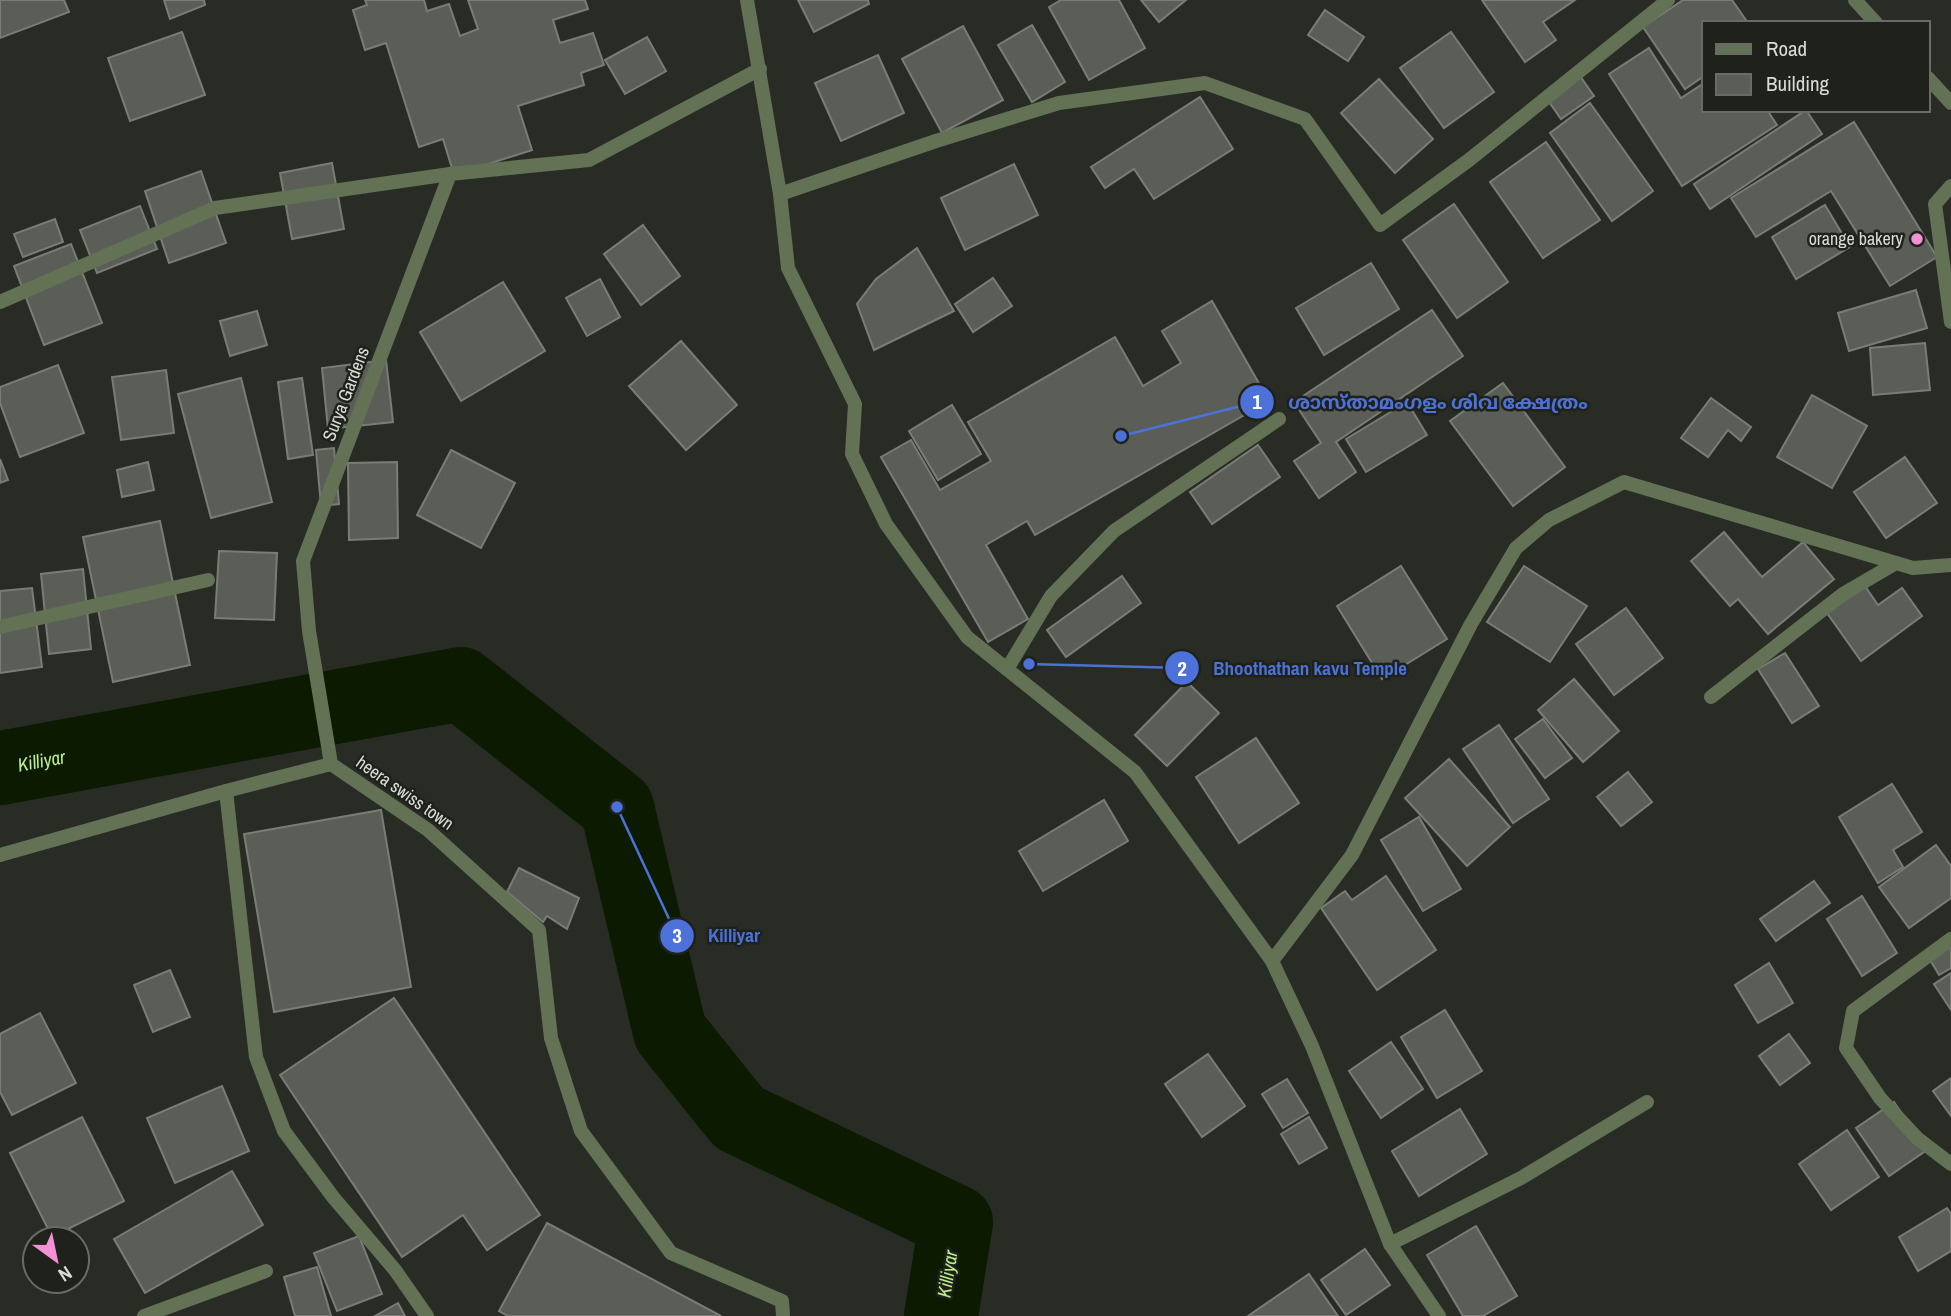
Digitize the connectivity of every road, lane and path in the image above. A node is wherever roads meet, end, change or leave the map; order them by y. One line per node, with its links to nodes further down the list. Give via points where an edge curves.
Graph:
1 (747, 0): 5 (street)
2 (1668, 0): 10 (street, via 1469,160 1380,225 1305,119 1205,83 1059,103)
3 (1855, 0): 4 (street)
4 (1874, 21)
5 (760, 69): 8 (street, via 589,160); 10 (street)
6 (1930, 80): 7 (street)
7 (1951, 103)
8 (450, 174): 11 (street, via 215,208); 20 (street, Surya Gardens, via 303,561 309,631)
9 (1951, 186): 12 (street, via 1935,204)
10 (780, 194): 18 (street, via 788,268 855,404 852,454 886,524 968,636)
11 (0, 302)
12 (1951, 322)
13 (1279, 419): 18 (street, via 1115,531 1051,596)
14 (1896, 563): 15 (street, via 1913,568); 19 (street, via 1843,594); 24 (street, via 1624,482 1549,520 1516,548 1471,624 1352,855)
15 (1951, 565)
16 (208, 580): 17 (street)
17 (0, 627)
18 (1007, 669): 24 (street, via 1135,772)
19 (1711, 698)
20 (331, 764): 21 (street, heera swiss town); 31 (street, heera swiss town, via 428,830 539,930 551,1038 581,1131 671,1253 782,1301)
21 (226, 791): 22 (street, heera swiss town); 30 (street, via 256,1057 284,1131)
22 (0, 855)
23 (1951, 939): 26 (street, via 1853,1011 1846,1048 1880,1098 1917,1139)
24 (1272, 961): 27 (street, via 1312,1046)
25 (1647, 1102): 27 (street, via 1521,1178)
26 (1951, 1164)
27 (1390, 1244): 32 (street)
28 (265, 1271): 29 (street)
29 (144, 1316)
30 (427, 1316)
31 (783, 1316)
32 (1439, 1316)

